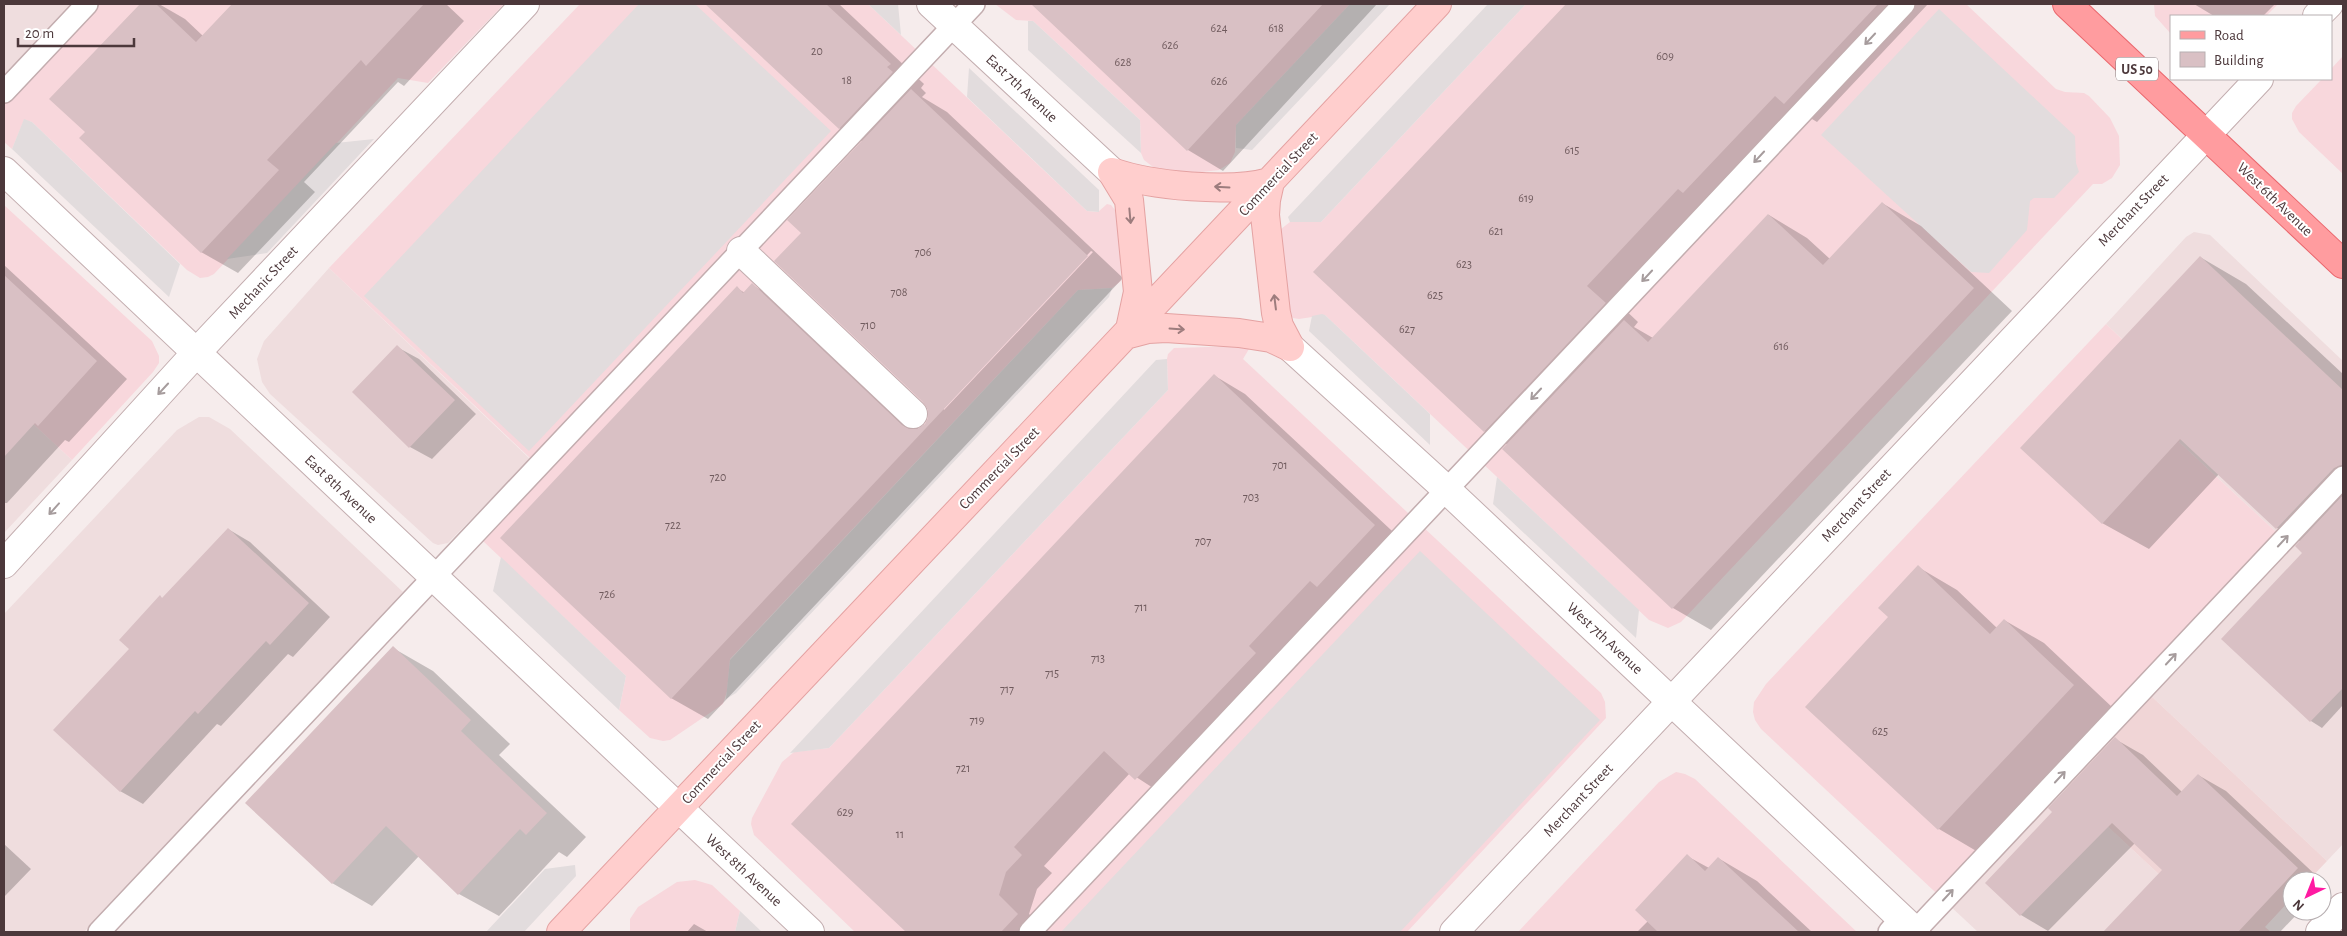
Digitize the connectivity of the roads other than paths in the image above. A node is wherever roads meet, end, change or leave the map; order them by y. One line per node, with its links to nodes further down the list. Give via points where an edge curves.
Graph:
1 (86, 4): 12 (lane)
2 (526, 4): 21 (street, Mechanic Street)
3 (931, 4): 10 (street, East 7th Avenue)
4 (974, 4): 10 (lane)
5 (1437, 4): 16 (main road, Commercial Street)
6 (1904, 4): 24 (lane, one-way to 24)
7 (2068, 4): 13 (main road, US 50)
8 (2329, 4): 9 (street)
9 (2319, 15)
10 (954, 25): 15 (street, East 7th Avenue); 17 (lane)
11 (2258, 80): 13 (street, Merchant Street)
12 (4, 92)
13 (2206, 134): 18 (main road, West 6th Avenue / US 50); 27 (street, Merchant Street)
14 (4, 172): 21 (street, East 8th Avenue)
15 (1112, 172): 16 (main road, one-way to 15, via 1239,188 1169,184); 19 (main road, one-way to 19, via 1129,200 1138,292)
16 (1270, 182): 19 (main road, Commercial Street); 20 (main road, one-way to 16, via 1279,326 1275,304 1265,214)
17 (741, 251): 22 (street); 26 (lane)
18 (2343, 264)
19 (1129, 334): 20 (main road, one-way to 20, via 1166,328 1239,333 1271,338); 28 (main road, Commercial Street)
20 (1290, 347): 24 (street, West 7th Avenue)
21 (196, 353): 25 (street, Mechanic Street, one-way to 25); 26 (street, East 8th Avenue)
22 (912, 414)
23 (2343, 477): 30 (lane, one-way to 23)
24 (1446, 489): 27 (street, West 7th Avenue); 34 (lane)
25 (4, 564)
26 (434, 577): 28 (street, East 8th Avenue); 31 (lane)
27 (1672, 702): 30 (street, West 7th Avenue); 35 (street, Merchant Street)
28 (679, 808): 32 (main road, Commercial Street); 33 (street, West 8th Avenue)
29 (2343, 907): 36 (street)
30 (1905, 928)
31 (99, 932)
32 (561, 932)
33 (810, 932)
34 (1030, 932)
35 (1454, 932)
36 (2320, 932)

